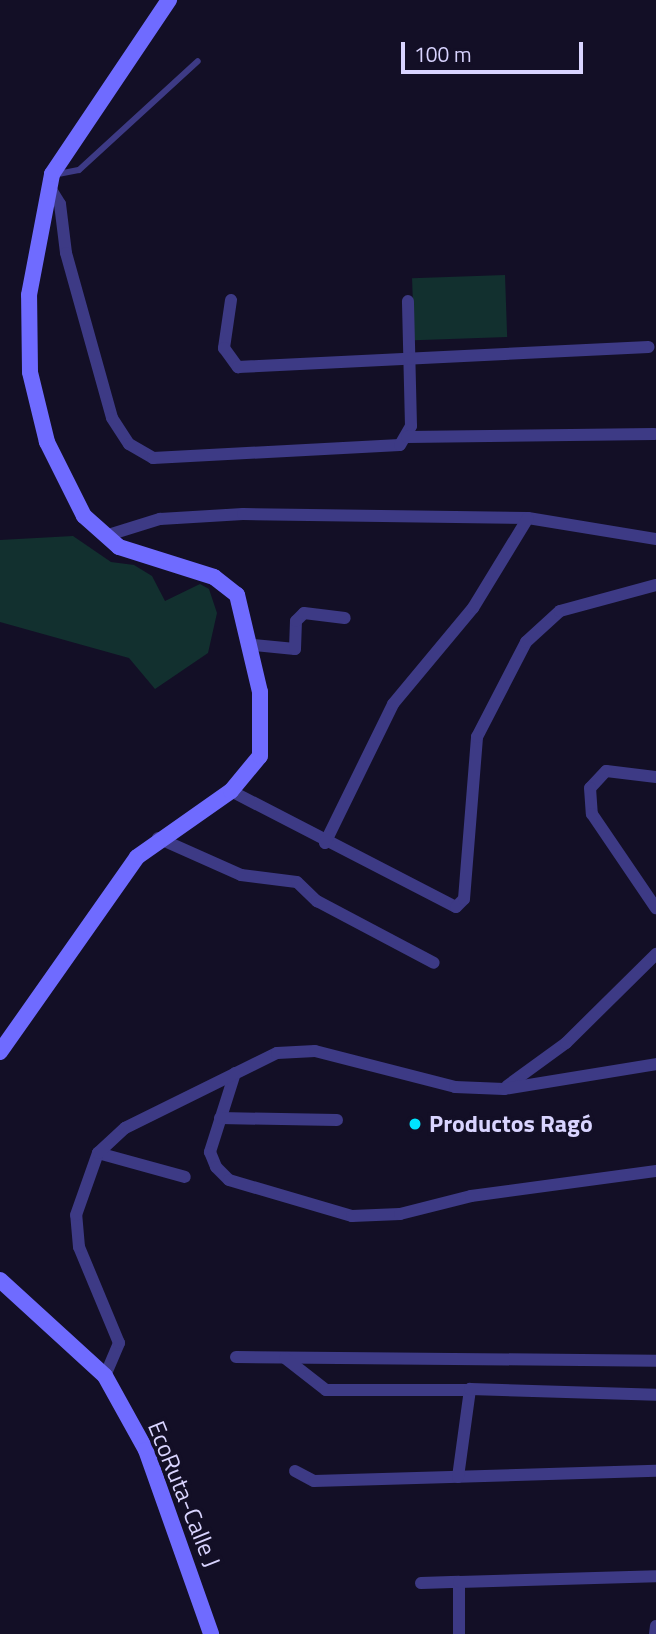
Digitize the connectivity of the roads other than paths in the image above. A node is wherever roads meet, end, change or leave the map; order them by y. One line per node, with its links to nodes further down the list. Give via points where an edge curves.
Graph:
1 (169, 0): 3 (main road)
2 (198, 61): 3 (lane, via 79,170)
3 (51, 181): 9 (street, via 112,418 129,444 153,458 400,445); 11 (main road, via 30,295 34,392 61,478 84,516)
4 (231, 300): 7 (street, via 224,348 233,366)
5 (408, 300): 7 (street)
6 (649, 347): 7 (street)
7 (407, 359): 9 (street)
8 (653, 434): 9 (street)
9 (407, 437)
10 (528, 518): 11 (street, via 243,514 160,519); 12 (street); 19 (street, via 472,608 393,704)
11 (105, 536): 15 (main road, via 131,552 228,586 247,617)
12 (656, 539)
13 (656, 585): 19 (street, via 560,611 526,642 496,690 477,737 460,905 452,907)
14 (345, 618): 15 (street, via 304,613 296,621 295,649)
15 (253, 645): 17 (main road, via 260,756)
16 (656, 777): 20 (street, via 606,771 590,788 592,814)
17 (231, 791): 18 (main road); 19 (street)
18 (159, 838): 22 (street, via 241,875 297,882 317,901); 23 (main road, via 137,857)
19 (325, 843)
20 (656, 908)
21 (656, 954): 26 (street, via 566,1044)
22 (434, 963)
23 (0, 1052)
24 (656, 1064): 26 (street)
25 (235, 1073): 26 (street, via 277,1053 315,1051 454,1087); 27 (street); 29 (street, via 125,1128)
26 (504, 1089)
27 (220, 1118): 28 (street); 30 (street, via 210,1152 229,1180 352,1216 400,1214 471,1196)
28 (337, 1120)
29 (98, 1153): 31 (street); 36 (street, via 83,1182 76,1230 119,1343)
30 (656, 1171)
31 (185, 1177)
32 (0, 1280): 36 (main road, EcoRuta-Calle J)
33 (236, 1357): 34 (street)
34 (282, 1357): 35 (street); 37 (street, via 326,1390)
35 (656, 1361)
36 (106, 1376): 46 (main road, EcoRuta-Calle J, via 146,1450)
37 (466, 1390): 38 (street); 41 (street)
38 (656, 1395)
39 (295, 1471): 41 (street, via 314,1481)
40 (656, 1471): 41 (street)
41 (458, 1477)
42 (656, 1576): 43 (street)
43 (459, 1582): 44 (street); 47 (street)
44 (421, 1583)
45 (656, 1626): 48 (street)
46 (211, 1634)
47 (459, 1634)
48 (655, 1634)

